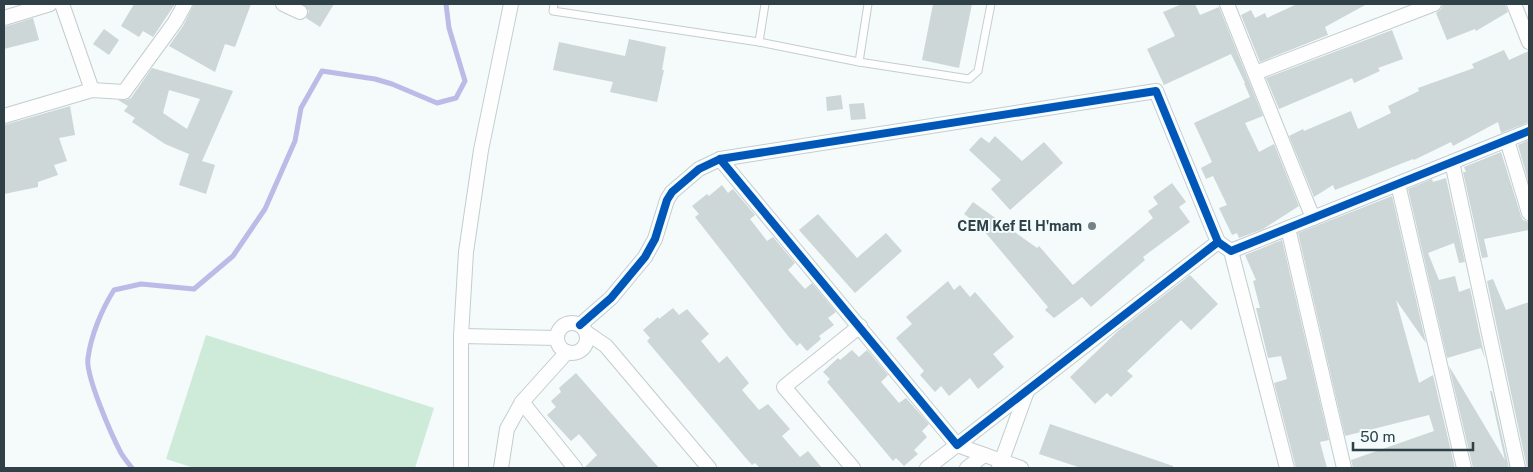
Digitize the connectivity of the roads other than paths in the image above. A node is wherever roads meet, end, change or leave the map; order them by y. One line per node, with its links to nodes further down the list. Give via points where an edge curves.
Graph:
1 (50, 4): 14 (street)
2 (62, 4): 19 (street)
3 (185, 4): 19 (street, via 124,92)
4 (283, 4): 13 (street)
5 (512, 4): 33 (street, via 481,150 467,242)
6 (554, 4): 15 (lane, via 553,11)
7 (765, 4): 15 (lane)
8 (868, 4): 17 (lane)
9 (992, 4): 17 (lane, via 978,71 969,80)
10 (1227, 4): 18 (street)
11 (1434, 4): 18 (street)
12 (1514, 4): 16 (street)
13 (300, 12)
14 (4, 18)
15 (759, 42): 17 (lane)
16 (1529, 42)
17 (859, 62)
18 (1255, 73): 27 (street)
19 (92, 90): 20 (street)
20 (4, 116)
21 (1529, 131): 22 (street)
22 (1507, 140): 24 (street); 26 (street)
23 (720, 159): 29 (street, via 1156,91); 31 (street); 32 (street, via 699,169 672,192 645,257)
24 (1452, 162): 25 (street); 52 (street)
25 (1398, 184): 27 (street); 51 (street)
26 (1529, 213)
27 (1313, 218): 28 (street)
28 (1288, 228): 30 (street); 50 (street)
29 (1218, 242): 30 (street); 36 (street)
30 (1231, 251): 49 (street)
31 (860, 326): 38 (street); 45 (street, via 784,387)
32 (583, 329): 34 (street, via 570,323 558,333); 35 (street, via 587,344 576,353); 44 (street, via 606,346)
33 (462, 336): 34 (street); 41 (street)
34 (557, 338): 35 (street)
35 (566, 352): 37 (street)
36 (1027, 391): 38 (street); 40 (street)
37 (522, 402): 42 (street, via 507,430); 43 (street)
38 (957, 445): 39 (street); 46 (street)
39 (984, 455): 40 (street); 47 (street)
40 (1001, 465): 48 (street)
41 (461, 468)
42 (501, 468)
43 (575, 468)
44 (709, 468)
45 (853, 468)
46 (927, 468)
47 (967, 468)
48 (1021, 468)
49 (1287, 468)
50 (1344, 468)
51 (1464, 468)
52 (1518, 468)

